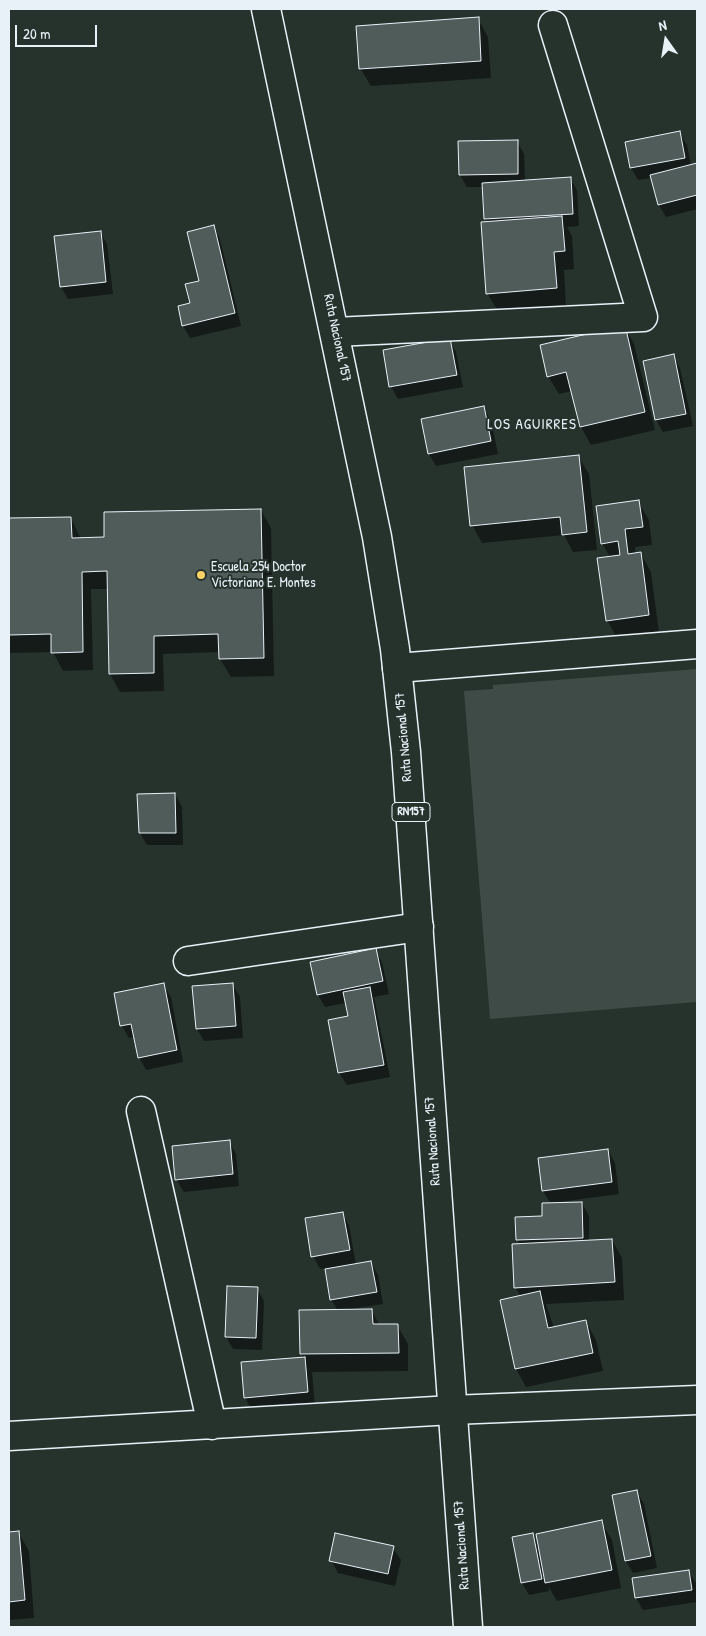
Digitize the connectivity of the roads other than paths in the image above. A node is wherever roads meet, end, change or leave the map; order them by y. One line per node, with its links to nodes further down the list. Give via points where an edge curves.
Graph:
1 (266, 9): 3 (main road, Ruta Nacional 157 / RN157)
2 (553, 25): 3 (main road, via 643,316)
3 (335, 332): 5 (main road, Ruta Nacional 157 / RN157, via 377,537)
4 (697, 644): 5 (main road)
5 (397, 668): 6 (main road, Ruta Nacional 157 / RN157)
6 (418, 927): 7 (main road); 10 (main road, Ruta Nacional 157 / RN157)
7 (188, 961)
8 (141, 1111): 11 (main road)
9 (697, 1400): 10 (main road)
10 (452, 1410): 11 (main road); 13 (main road, Ruta Nacional 157 / RN157)
11 (212, 1425): 12 (main road)
12 (9, 1436)
13 (468, 1627)

